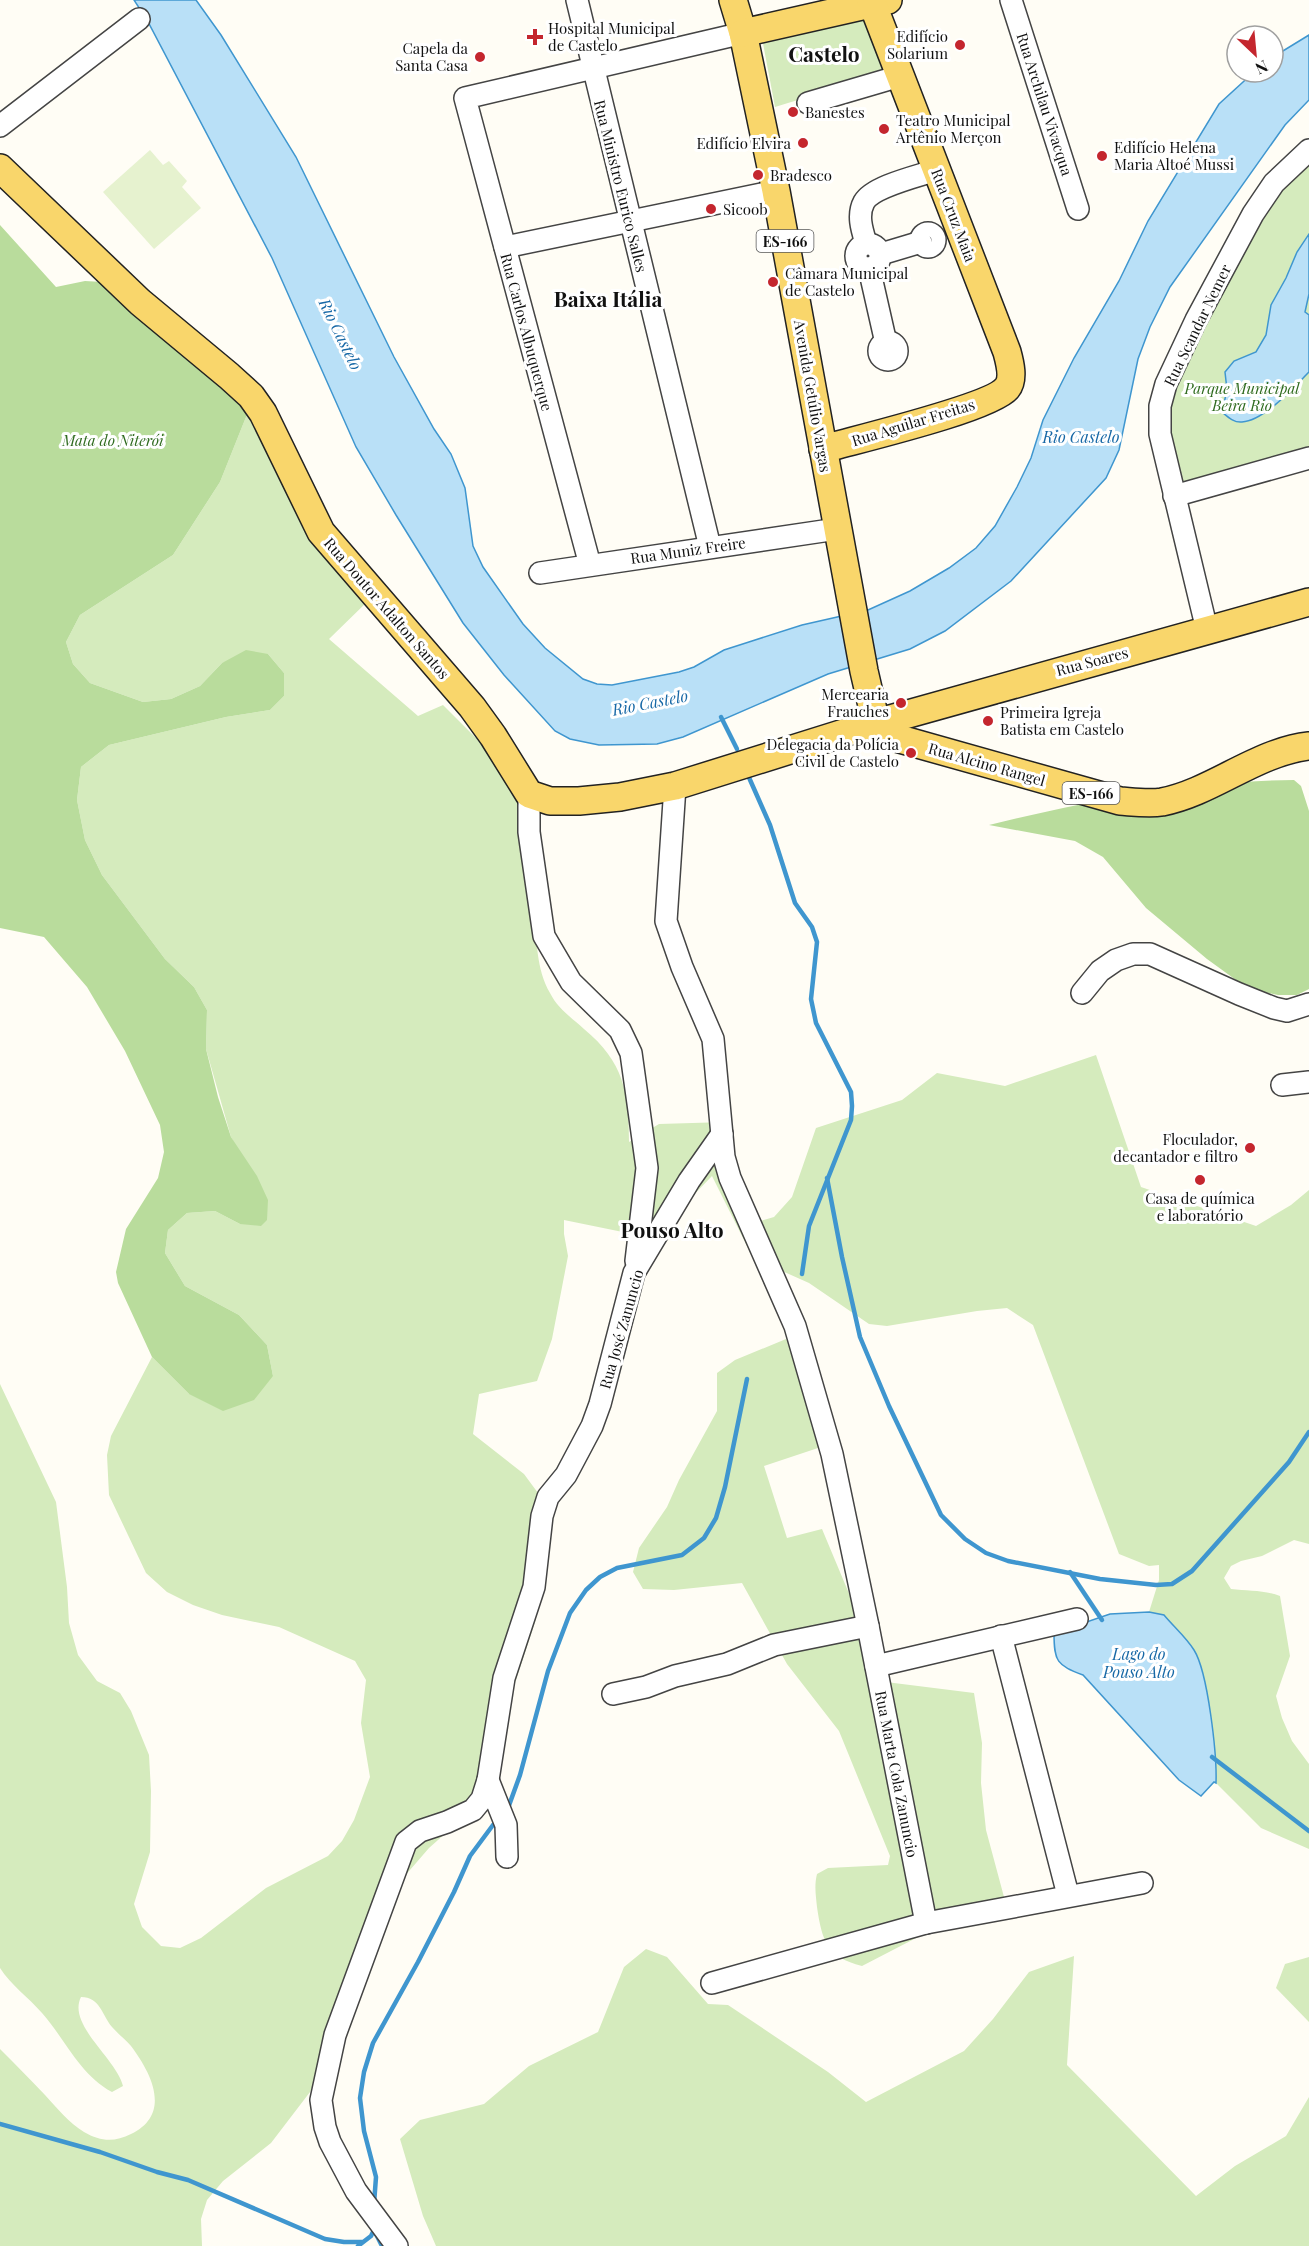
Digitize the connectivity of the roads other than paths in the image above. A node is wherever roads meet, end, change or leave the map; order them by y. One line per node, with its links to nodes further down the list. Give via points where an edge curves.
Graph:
1 (577, 0): 7 (street, Rua Ministro Eurico Salles)
2 (733, 0): 6 (main road, ES-166)
3 (1011, 0): 15 (street, Rua Archilau Vivacqua)
4 (877, 2): 6 (main road); 8 (main road, Rua Cruz Maia)
5 (139, 19): 10 (street)
6 (743, 33): 7 (street); 14 (main road, Avenida Getúlio Vargas / ES-166)
7 (592, 68): 16 (street, Rua Ministro Eurico Salles); 18 (street, Rua Carlos Albuquerque, via 465,98)
8 (900, 76): 9 (street); 13 (main road, Rua Cruz Maia)
9 (808, 103)
10 (0, 126)
11 (1309, 150): 24 (street, Rua Scandar Nemer, via 1274,183 1253,214 1196,320 1167,384 1160,406 1160,434)
12 (0, 168): 34 (main road, Rua Doutor Adalton Santos, via 140,302 250,396 263,414 321,532 472,707)
13 (936, 170): 19 (street, via 890,186 864,202 860,216); 21 (main road, Rua Cruz Maia, via 1007,352 1010,379)
14 (776, 191): 16 (street); 22 (main road, Avenida Getúlio Vargas / ES-166)
15 (1078, 209)
16 (630, 220): 18 (street); 26 (street, Rua Ministro Eurico Salles)
17 (921, 242): 19 (street)
18 (505, 247): 27 (street, Rua Carlos Albuquerque)
19 (872, 255): 20 (street)
20 (886, 343)
21 (1002, 392): 22 (main road, Rua Aguilar Freitas, via 973,407)
22 (823, 449): 25 (main road, Avenida Getúlio Vargas / ES-166)
23 (1309, 458): 24 (street)
24 (1174, 496): 30 (street, Rua Scandar Nemer)
25 (837, 529): 26 (street, Rua Muniz Freire); 31 (main road, Avenida Getúlio Vargas / ES-166)
26 (710, 547): 27 (street, Rua Muniz Freire)
27 (590, 565): 28 (street, Rua Muniz Freire)
28 (540, 573)
29 (1309, 602): 30 (main road, Rua Soares)
30 (1208, 630): 31 (main road, Rua Soares)
31 (876, 723): 32 (main road, Rua Alcino Rangel / ES-166, via 882,734 1120,801 1142,803 1185,795 1251,763); 33 (main road)
32 (1309, 746)
33 (675, 786): 34 (main road, via 579,801 550,801); 39 (street, Rua Marta Cola Zanuncio, via 666,921 713,1039)
34 (529, 794): 40 (street, via 529,832 544,936 572,982 620,1030 631,1053 647,1168)
35 (1082, 993): 36 (street, via 1100,971 1116,960 1150,954 1274,1008 1287,1011)
36 (1309, 1004)
37 (1309, 1082): 38 (street)
38 (1281, 1085)
39 (722, 1134): 40 (street, Rua José Zanuncio); 42 (street, Rua Marta Cola Zanuncio, via 730,1179 795,1326 832,1454)
40 (634, 1273): 46 (street, Rua José Zanuncio, via 592,1426 566,1475 548,1497 534,1587 504,1678)
41 (1077, 1619): 43 (street)
42 (868, 1626): 44 (street, Rua Marta Cola Zanuncio); 45 (street, via 774,1645 727,1664)
43 (1001, 1636): 44 (street); 49 (street)
44 (876, 1666): 50 (street, Rua Marta Cola Zanuncio)
45 (613, 1694)
46 (488, 1780): 47 (street, via 506,1825); 52 (street, via 482,1799 473,1810 420,1831 406,1842 335,2035 321,2100 325,2127 335,2151 356,2191)
47 (507, 1857)
48 (1142, 1882): 49 (street)
49 (1068, 1895): 50 (street)
50 (926, 1923): 51 (street)
51 (712, 1983)
52 (397, 2246)

